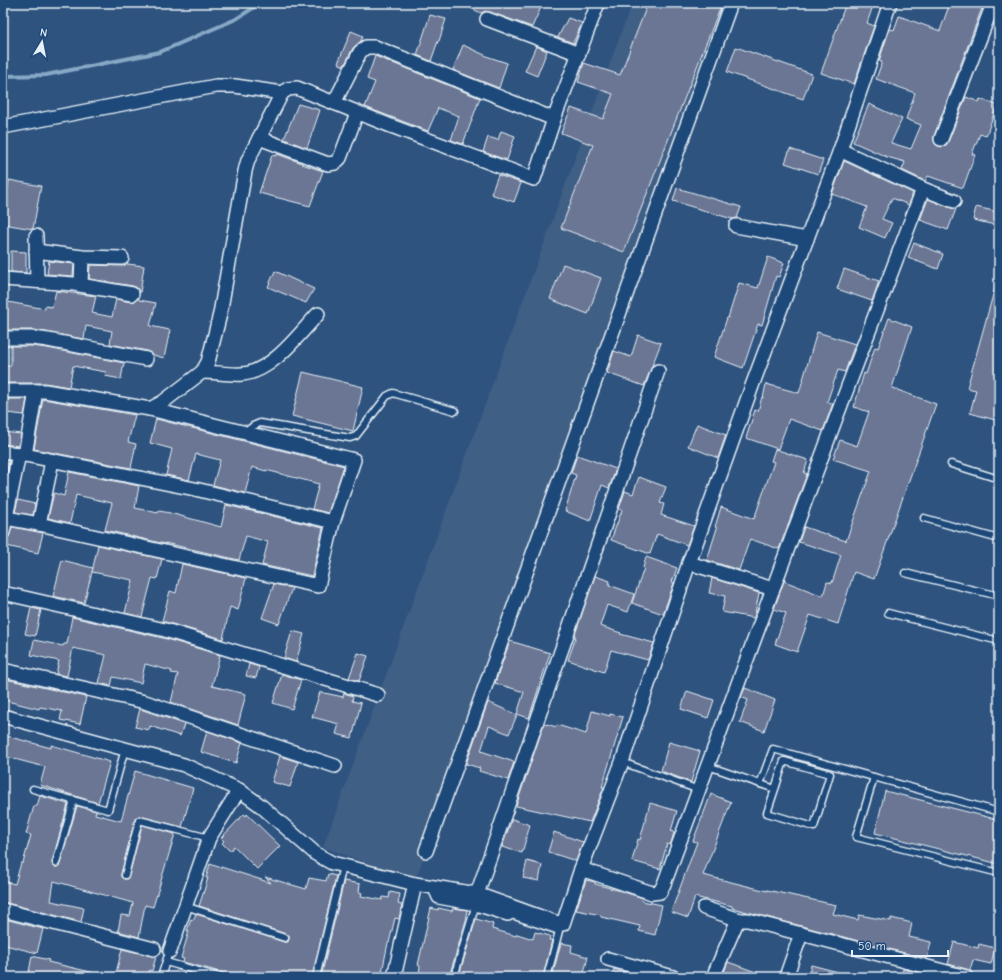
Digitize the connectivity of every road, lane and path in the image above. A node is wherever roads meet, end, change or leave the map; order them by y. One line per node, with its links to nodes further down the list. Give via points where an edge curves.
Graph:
1 (598, 3): 6 (street)
2 (731, 3): 71 (street)
3 (890, 3): 14 (street)
4 (994, 4): 13 (street)
5 (487, 19): 6 (street)
6 (579, 54): 10 (street)
7 (282, 93): 8 (street, via 297,88); 11 (street, via 216,86); 12 (street)
8 (334, 103): 9 (street); 10 (street, via 360,52 366,47 375,47)
9 (357, 113): 10 (street, via 534,179); 12 (street, via 340,158 335,163 328,164)
10 (554, 118)
11 (3, 127)
12 (260, 138): 31 (street, via 244,171 220,314 208,362)
13 (941, 139)
14 (840, 150): 15 (street); 19 (street)
15 (922, 189): 16 (street); 50 (street)
16 (954, 201)
17 (736, 226): 19 (street)
18 (36, 236): 20 (street)
19 (807, 239): 48 (street)
20 (36, 251): 21 (street); 24 (street)
21 (82, 257): 22 (street); 25 (street)
22 (122, 258)
23 (3, 279): 24 (street)
24 (37, 281): 25 (street)
25 (81, 285): 26 (street)
26 (132, 294)
27 (318, 314): 31 (street, via 284,352 261,369 243,374)
28 (3, 338): 29 (street, via 48,340)
29 (146, 359)
30 (658, 371): 78 (street)
31 (202, 372): 34 (street)
32 (3, 391): 33 (street)
33 (36, 391): 34 (street); 38 (street)
34 (150, 409): 36 (street)
35 (455, 411): 36 (lane, via 393,393 387,396 356,436 350,438 260,423)
36 (245, 433): 44 (street, via 354,460)
37 (3, 452): 38 (street)
38 (22, 455): 39 (street); 42 (street)
39 (52, 461): 44 (street, via 195,489); 45 (street)
40 (951, 464): 41 (lane)
41 (999, 478)
42 (6, 518): 45 (street); 46 (street)
43 (924, 518): 47 (lane)
44 (333, 522): 45 (street, via 318,586)
45 (39, 524)
46 (3, 532)
47 (999, 539)
48 (689, 562): 50 (street); 59 (street)
49 (905, 573): 52 (lane)
50 (773, 589): 61 (street)
51 (3, 593): 56 (street, via 165,630)
52 (999, 596)
53 (888, 613): 54 (lane)
54 (999, 641)
55 (3, 670): 60 (street, via 145,702)
56 (378, 696)
57 (3, 716): 58 (street)
58 (125, 749): 66 (street, via 184,765); 68 (lane, via 108,810)
59 (622, 762): 67 (lane); 74 (street)
60 (335, 766)
61 (708, 766): 63 (lane); 67 (street)
62 (874, 777): 63 (lane, via 773,749); 69 (lane); 75 (lane, via 856,837)
63 (760, 784): 65 (lane)
64 (33, 789): 68 (lane)
65 (775, 789): 65 (lane, via 767,813 814,827 830,774 784,761)
66 (239, 790): 70 (street); 73 (street, via 316,854)
67 (699, 790): 74 (street, via 660,892 652,893)
68 (74, 800): 72 (lane)
69 (999, 812)
70 (209, 838): 76 (lane, via 139,820); 79 (street)
71 (426, 851)
72 (56, 863)
73 (343, 866): 77 (street); 91 (lane)
74 (581, 869): 78 (street, via 563,924)
75 (999, 873)
76 (125, 875)
77 (415, 884): 78 (street); 92 (street)
78 (477, 899): 82 (street); 93 (lane)
79 (184, 906): 85 (lane); 87 (street)
80 (704, 908): 83 (street)
81 (3, 910): 86 (street)
82 (508, 914): 94 (lane, via 559,931)
83 (740, 920): 84 (street); 96 (street)
84 (801, 934): 97 (street); 98 (street)
85 (285, 938)
86 (154, 949)
87 (168, 957): 89 (lane); 90 (lane)
88 (608, 959): 95 (street)
89 (161, 977)
90 (219, 977)
91 (316, 977)
92 (394, 977)
93 (454, 977)
94 (547, 977)
95 (673, 977)
96 (713, 977)
97 (786, 977)
98 (966, 977)

